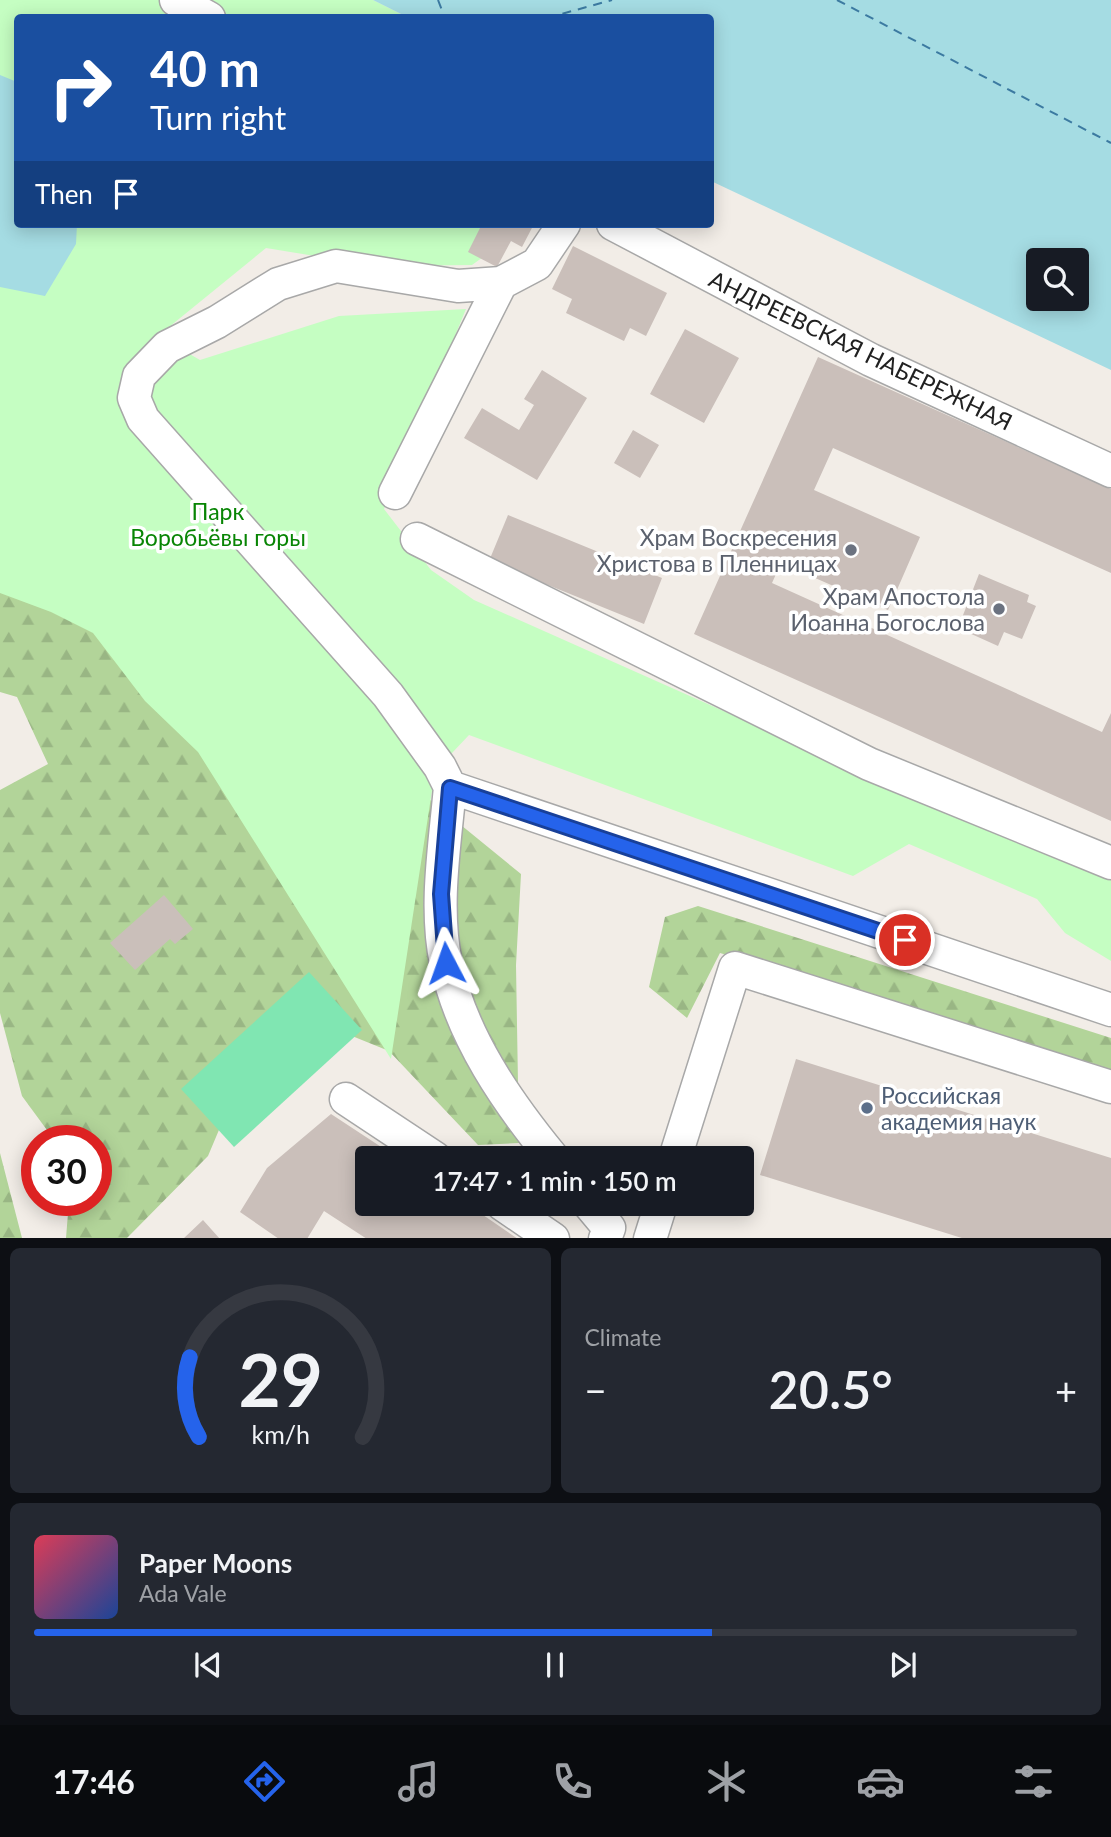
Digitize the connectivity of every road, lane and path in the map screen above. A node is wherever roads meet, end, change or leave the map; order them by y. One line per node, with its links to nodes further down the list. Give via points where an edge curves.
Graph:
1 (176, 0): 2 (street)
2 (202, 14)
3 (561, 228): 5 (street, via 537,264)
4 (621, 228): 6 (street, АНДРЕЕВСКАЯ НАБЕРЕЖНАЯ, via 871,360)
5 (501, 283): 7 (street); 9 (street, via 458,286 336,266 312,272 278,285 167,347 139,376 134,397 143,419 388,695)
6 (1111, 471)
7 (395, 493)
8 (417, 539): 10 (street, via 869,764)
9 (450, 788): 11 (street); 15 (street, via 441,894 446,963 472,1038 521,1120)
10 (1111, 863)
11 (1111, 1010)
12 (1111, 1087): 16 (street, via 735,968)
13 (346, 1099): 14 (street)
14 (417, 1146)
15 (543, 1146)
16 (679, 1146)
17 (520, 1216): 20 (street)
18 (599, 1216): 21 (street, via 609,1228)
19 (657, 1216): 22 (street)
20 (553, 1238)
21 (606, 1238)
22 (650, 1238)

